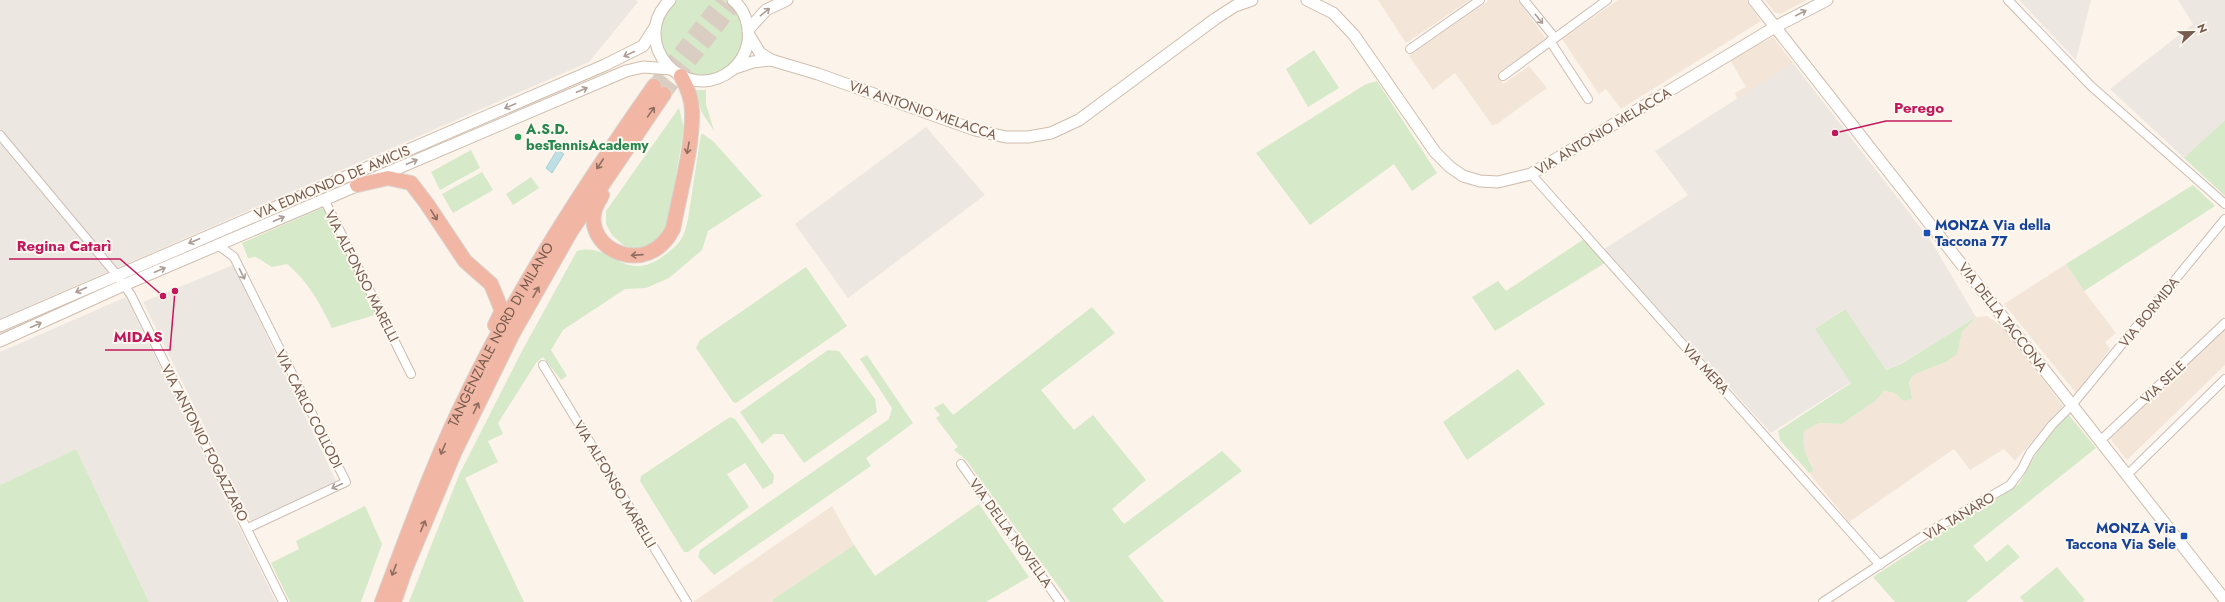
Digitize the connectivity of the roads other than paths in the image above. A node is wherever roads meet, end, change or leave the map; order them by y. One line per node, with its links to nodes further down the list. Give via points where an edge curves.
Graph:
1 (670, 0): 13 (main road, VIA EDMONDO DE AMICIS, via 664,6)
2 (733, 0): 14 (main road, VIA ANTONIO MELACCA, via 742,10)
3 (787, 0): 14 (main road, one-way to 3, via 766,10)
4 (1252, 0): 17 (main road, VIA ANTONIO MELACCA, via 1235,6 1215,19 1079,120 1051,133 1028,137 1006,137 975,130 818,74)
5 (1307, 0): 24 (main road, VIA ANTONIO MELACCA, via 1333,13 1354,35 1435,152 1450,168 1463,176 1480,181 1498,182)
6 (1480, 0): 16 (street)
7 (1524, 0): 15 (street, one-way to 15)
8 (1607, 0): 15 (street)
9 (1754, 0): 12 (main road, VIA DELLA TACCONA)
10 (1827, 0): 12 (main road, VIA ANTONIO MELACCA, one-way to 10)
11 (2008, 0): 27 (street, via 2091,86)
12 (1775, 26): 24 (main road, VIA ANTONIO MELACCA); 39 (main road, VIA DELLA TACCONA)
13 (655, 27): 19 (main road, via 659,53); 30 (main road, VIA EDMONDO DE AMICIS, one-way to 30, via 643,46 605,65)
14 (748, 33): 17 (main road, VIA ANTONIO MELACCA, via 760,53); 18 (main road, via 744,54)
15 (1552, 39): 20 (street); 21 (street)
16 (1410, 49)
17 (771, 60): 18 (main road, VIA ANTONIO MELACCA)
18 (734, 68): 19 (main road, VIA EDMONDO DE AMICIS, via 721,77 704,81)
19 (676, 73): 23 (highway, one-way to 23, via 690,94 693,110 673,229 658,249 636,256 611,250 603,243 594,219 595,209 623,161); 25 (main road, VIA EDMONDO DE AMICIS, one-way to 19, via 626,71 643,67)
20 (1503, 76)
21 (1588, 99)
22 (0, 135): 30 (street, VIA ANTONIO FOGAZZARO)
23 (625, 150): 38 (highway, TANGENZIALE NORD DI MILANO, one-way to 38, via 659,90 559,228); 48 (highway, TANGENZIALE NORD DI MILANO, one-way to 23, via 455,451 513,333 571,231)
24 (1531, 174): 44 (street, VIA MERA)
25 (357, 185): 26 (main road, VIA EDMONDO DE AMICIS); 38 (highway, one-way to 38, via 388,178 411,183 465,261 491,284 502,311 466,380)
26 (324, 199): 29 (main road, VIA EDMONDO DE AMICIS, one-way to 26); 36 (street, VIA ALFONSO MARELLI)
27 (2225, 204)
28 (2225, 219): 39 (street, VIA BORMIDA)
29 (218, 245): 31 (main road, VIA EDMONDO DE AMICIS, one-way to 29); 43 (street, VIA CARLO COLLODI, one-way to 43, via 234,257 346,482)
30 (116, 274): 31 (street, VIA ANTONIO FOGAZZARO); 33 (main road, VIA EDMONDO DE AMICIS, one-way to 33)
31 (124, 285): 34 (main road, VIA EDMONDO DE AMICIS, one-way to 31); 43 (street, VIA ANTONIO FOGAZZARO)
32 (2225, 323): 40 (street, VIA SELE)
33 (0, 326)
34 (0, 341)
35 (542, 365): 49 (street, VIA ALFONSO MARELLI)
36 (411, 374)
37 (2225, 379): 42 (street)
38 (469, 390): 47 (highway, TANGENZIALE NORD DI MILANO, one-way to 47, via 423,494)
39 (2072, 405): 40 (main road, VIA DELLA TACCONA); 44 (street, VIA TANARO, via 2030,453 2010,485 1929,532)
40 (2100, 441): 42 (main road, VIA DELLA TACCONA)
41 (961, 464): 50 (street, VIA DELLA NOVELLA)
42 (2127, 475): 45 (main road, VIA DELLA TACCONA)
43 (248, 528): 46 (street, VIA ANTONIO FOGAZZARO)
44 (1880, 565): 51 (street, VIA TANARO)
45 (2225, 600)
46 (284, 602)
47 (382, 602)
48 (394, 602)
49 (687, 602)
50 (1060, 602)
51 (1822, 602)

